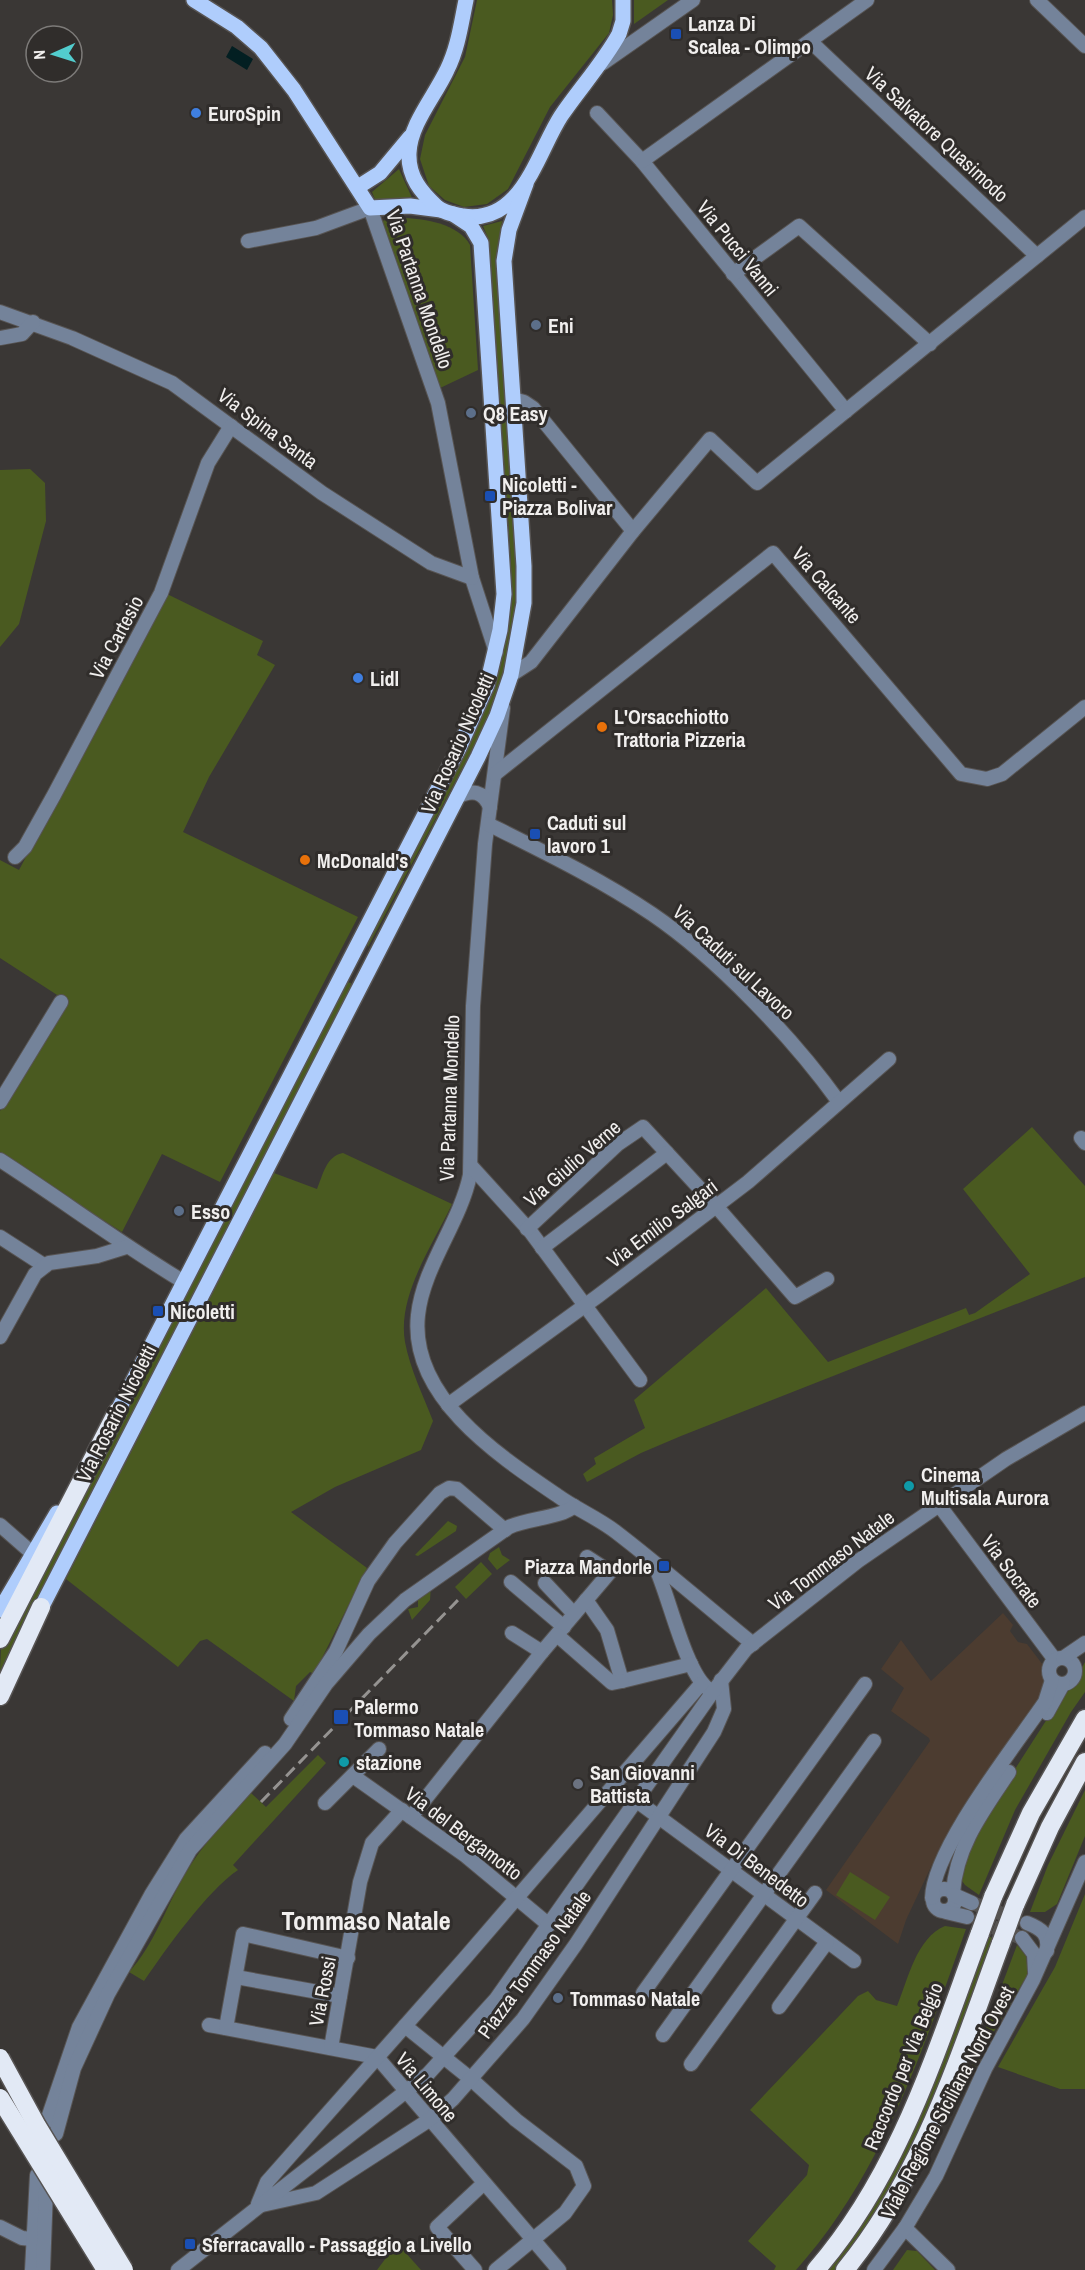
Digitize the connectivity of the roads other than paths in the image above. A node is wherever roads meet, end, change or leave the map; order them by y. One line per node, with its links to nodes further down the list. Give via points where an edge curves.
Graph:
1 (194, 0): 16 (main road, Via Partanna Mondello, via 237,27 261,48 294,90)
2 (457, 0): 9 (street)
3 (466, 0): 9 (main road)
4 (623, 0): 11 (main road, via 619,34)
5 (693, 0): 11 (street)
6 (867, 0): 8 (street)
7 (1037, 0): 10 (street)
8 (810, 41): 14 (street); 21 (street, Via Salvatore Quasimodo)
9 (457, 45): 13 (main road)
10 (1085, 46)
11 (597, 69): 15 (main road, via 560,117)
12 (597, 113): 14 (street, Via Pucci Vanni)
13 (414, 132): 16 (main road, via 388,165); 18 (main road, Via Rosario Nicoletti, via 409,156 413,178 424,195)
14 (642, 161): 22 (street, Via Pucci Vanni)
15 (526, 183): 18 (main road, via 515,197 489,213 470,217); 27 (main road, Via Rosario Nicoletti, via 508,230 504,261)
16 (358, 187): 17 (main road, Via Partanna Mondello)
17 (370, 208): 18 (main road, via 410,206); 20 (street, via 316,228); 31 (street, Via Partanna Mondello, via 438,403)
18 (447, 212): 32 (main road, Via Rosario Nicoletti, via 471,226 481,243 504,575)
19 (1085, 217): 21 (street)
20 (248, 241)
21 (1037, 256): 26 (street)
22 (733, 274): 26 (street, via 799,226); 28 (street, Via Pucci Vanni)
23 (0, 312): 24 (street, Via Spina Santa)
24 (33, 322): 25 (street, via 22,334); 29 (street, Via Spina Santa, via 163,378)
25 (0, 338)
26 (930, 344): 28 (street)
27 (513, 399): 30 (street, via 532,408); 33 (main road, Via Rosario Nicoletti, via 524,575 521,631)
28 (846, 411): 30 (street, via 757,483 710,439)
29 (231, 426): 31 (street, Via Spina Santa, via 322,493 431,563); 40 (street, Via Cartesio, via 208,463 161,593 26,847)
30 (633, 531): 33 (street, via 531,662)
31 (472, 578): 32 (street, Via Partanna Mondello)
32 (496, 652): 41 (main road, Via Rosario Nicoletti, via 474,718)
33 (511, 675): 34 (main road, Via Rosario Nicoletti)
34 (504, 696): 36 (street, Via Partanna Mondello); 37 (main road, Via Rosario Nicoletti)
35 (1085, 708): 36 (street, Via Calcante, via 1002,774 987,779 961,774 773,553)
36 (495, 774): 38 (street, Via Partanna Mondello)
37 (457, 796): 38 (street, via 476,792 484,795); 42 (main road, Via Rosario Nicoletti)
38 (490, 807): 39 (street, Via Partanna Mondello)
39 (488, 824): 48 (street, Via Caduti sul Lavoro, via 603,884 690,943 775,1023); 51 (street, Via Partanna Mondello, via 473,1015)
40 (15, 857)
41 (363, 934): 42 (main road, via 362,952 370,955); 43 (main road, Via Rosario Nicoletti)
42 (379, 951): 44 (main road, Via Rosario Nicoletti)
43 (333, 992): 44 (main road, via 345,977 351,977 356,988); 59 (main road, Via Rosario Nicoletti)
44 (352, 1001): 78 (main road, Via Rosario Nicoletti)
45 (61, 1002): 47 (street)
46 (889, 1059): 48 (street, Via Emilio Salgari)
47 (0, 1101)
48 (839, 1102): 52 (street, Via Emilio Salgari)
49 (667, 1152): 52 (street); 53 (street, Via Giulio Verne, via 643,1127 618,1144); 56 (street)
50 (0, 1160): 55 (street, via 109,1231)
51 (471, 1166): 53 (street); 63 (street, Via Partanna Mondello, via 463,1201 427,1281 418,1315 424,1363)
52 (716, 1206): 58 (street, via 795,1297); 60 (street, Via Emilio Salgari)
53 (527, 1229): 56 (street)
54 (0, 1237): 57 (street)
55 (126, 1247): 57 (street); 59 (street)
56 (542, 1248): 60 (street)
57 (45, 1266): 61 (street, via 35,1274)
58 (827, 1278)
59 (184, 1282): 64 (main road, Via Rosario Nicoletti)
60 (585, 1305): 62 (street); 63 (street, Via Emilio Salgari)
61 (0, 1337)
62 (640, 1380)
63 (448, 1406): 66 (street, Via Partanna Mondello, via 487,1444)
64 (117, 1412): 72 (main road, Via Rosario Nicoletti); 83 (highway)
65 (1085, 1413): 67 (street, Via Tommaso Natale, via 1006,1459)
66 (558, 1497): 68 (street, Via Partanna Mondello); 69 (street)
67 (939, 1505): 85 (street, Via Tommaso Natale); 87 (street, Via Socrate)
68 (574, 1506): 69 (street, via 562,1514); 74 (street, Via Partanna Mondello)
69 (541, 1516): 71 (street)
70 (0, 1525): 72 (street)
71 (505, 1530): 144 (street, via 461,1493 449,1488 395,1543 368,1581 326,1668 288,1723 261,1758 202,1819 168,1865 79,2027); 145 (street, via 405,1599 369,1634 326,1684 285,1744 190,1850 100,2010 75,2068)
72 (32, 1553): 79 (main road, Via Rosario Nicoletti)
73 (587, 1557): 77 (street, Via Rossi, via 610,1572)
74 (655, 1564): 85 (street); 88 (street)
75 (511, 1582): 81 (street)
76 (544, 1583): 80 (street)
77 (586, 1600): 80 (street, Via Rossi); 90 (street, via 607,1630)
78 (41, 1607): 92 (main road, Via Rosario Nicoletti); 95 (highway)
79 (0, 1610)
80 (574, 1614): 81 (street, Via Rossi)
81 (560, 1631): 86 (street, Via Rossi); 90 (street, via 612,1683)
82 (512, 1633): 86 (street)
83 (0, 1639)
84 (1085, 1643): 87 (street)
85 (753, 1644): 89 (street, Piazza Tommaso Natale)
86 (542, 1652): 103 (street, Via Rossi)
87 (1059, 1659): 91 (street, via 1049,1672); 91 (street, via 1071,1662 1075,1673 1071,1681)
88 (691, 1664): 90 (street); 94 (street)
89 (721, 1680): 94 (street, Piazza Tommaso Natale); 104 (street, Piazza Tommaso Natale, via 724,1708 714,1732)
90 (622, 1681)
91 (1058, 1682): 109 (street, via 1057,1699 972,1827 955,1870); 111 (street, via 951,1844 934,1878)
92 (0, 1684)
93 (865, 1684): 106 (street)
94 (707, 1688): 101 (street, Piazza Tommaso Natale); 110 (street, Piazza Tommaso Natale)
95 (0, 1696)
96 (1085, 1719): 162 (highway, Raccordo per Via Belgio, bridge, via 1031,1813 993,1897 901,2140 863,2206)
97 (873, 1741): 108 (street)
98 (379, 1749): 100 (street)
99 (1085, 1762): 163 (highway, bridge, via 1015,1905 925,2142 889,2207)
100 (353, 1776): 102 (street); 103 (street, Via del Bergamotto)
101 (637, 1801): 104 (street, Via Di Benedetto); 117 (street, Piazza Tommaso Natale)
102 (325, 1803)
103 (406, 1814): 110 (street, Via del Bergamotto); 122 (street, Via Rossi, via 372,1843 360,1882)
104 (658, 1816): 106 (street, Via Di Benedetto); 138 (street, Piazza Tommaso Natale, via 523,2019)
105 (1085, 1862): 118 (street, Viale Regione Siciliana Nord Ovest)
106 (731, 1871): 108 (street, Via Di Benedetto); 126 (street)
107 (815, 1893): 115 (street)
108 (763, 1894): 115 (street, Via Di Benedetto); 132 (street)
109 (953, 1894): 111 (street, via 939,1890); 112 (street); 113 (street, via 954,1905)
110 (517, 1898): 117 (street, Via del Bergamotto); 130 (street, Piazza Tommaso Natale)
111 (932, 1898): 113 (street, via 936,1909)
112 (972, 1903)
113 (946, 1912): 114 (street)
114 (967, 1917)
115 (795, 1918): 120 (street, Via Di Benedetto); 137 (street)
116 (1027, 1923): 119 (street, via 1042,1930)
117 (549, 1925): 136 (street, Piazza Tommaso Natale, via 496,1999)
118 (1059, 1926): 119 (street, Viale Regione Siciliana Nord Ovest); 121 (street, Viale Regione Siciliana Nord Ovest)
119 (1047, 1939): 121 (street, Viale Regione Siciliana Nord Ovest); 125 (street, Viale Regione Siciliana Nord Ovest, via 1022,1938 1034,1954)
120 (827, 1942): 123 (street, Via Di Benedetto); 128 (street)
121 (1045, 1956): 125 (street, Viale Regione Siciliana Nord Ovest)
122 (348, 1958): 124 (street, via 243,1934); 127 (street, Via Rossi)
123 (854, 1961)
124 (236, 1977): 127 (street); 131 (street)
125 (1033, 1980): 151 (street, Viale Regione Siciliana Nord Ovest, via 985,2069 936,2176)
126 (643, 1993)
127 (340, 1996): 133 (street, Via Rossi)
128 (779, 2007)
129 (209, 2025): 131 (street, Via Limone)
130 (405, 2026): 134 (street, Piazza Tommaso Natale); 136 (street)
131 (226, 2028): 133 (street, Via Limone)
132 (663, 2035)
133 (330, 2049): 134 (street, Via Limone)
134 (377, 2057): 139 (street, Via Limone); 149 (street, Piazza Tommaso Natale, via 267,2182)
135 (0, 2058): 157 (highway, bridge)
136 (445, 2058): 138 (street); 139 (street, Piazza Tommaso Natale)
137 (691, 2064)
138 (471, 2079): 143 (street, Piazza Tommaso Natale); 153 (street, via 576,2166 584,2186 565,2213)
139 (407, 2091): 143 (street, Via Limone); 149 (street, Piazza Tommaso Natale)
140 (0, 2098): 142 (highway, bridge)
141 (0, 2103): 142 (highway, bridge)
142 (12, 2118): 156 (highway, bridge)
143 (429, 2120): 147 (street, Via Limone); 149 (street, Piazza Tommaso Natale, via 316,2193)
144 (47, 2121)
145 (56, 2134)
146 (37, 2175): 152 (street)
147 (483, 2184): 153 (street, Via Limone); 159 (street, via 437,2227)
148 (46, 2190): 155 (street)
149 (257, 2206): 158 (street)
150 (0, 2227): 152 (street)
151 (905, 2228): 164 (street, Viale Regione Siciliana Nord Ovest); 165 (street)
152 (32, 2239): 154 (street)
153 (532, 2240): 160 (street); 161 (street, Via Limone)
154 (33, 2270)
155 (43, 2270)
156 (106, 2270)
157 (124, 2270)
158 (178, 2270)
159 (475, 2270)
160 (496, 2270)
161 (559, 2270)
162 (816, 2270)
163 (845, 2270)
164 (874, 2270)
165 (948, 2270)

